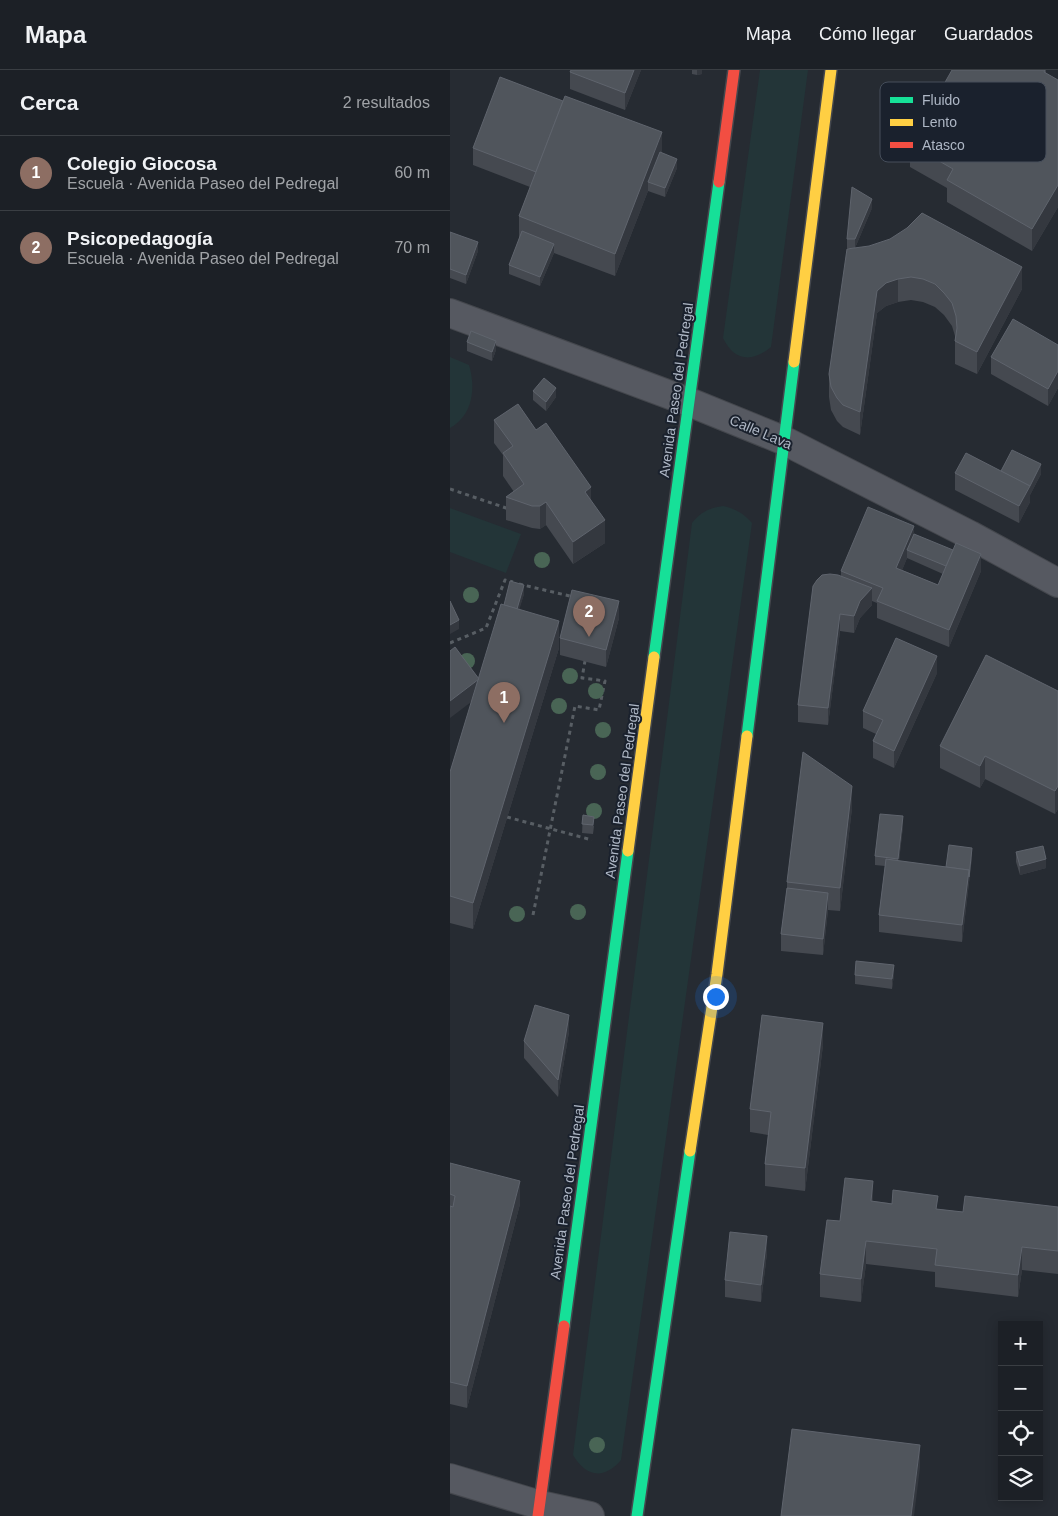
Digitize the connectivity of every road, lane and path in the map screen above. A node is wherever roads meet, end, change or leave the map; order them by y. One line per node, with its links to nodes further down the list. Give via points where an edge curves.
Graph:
1 (734, 70): 4 (main road, Avenida Paseo del Pedregal)
2 (831, 70): 5 (main road)
3 (450, 313): 4 (street, Calle Lava)
4 (689, 402): 5 (street, Calle Lava); 17 (main road, Avenida Paseo del Pedregal)
5 (785, 441): 8 (street, Calle Lava); 19 (main road, via 717,974)
6 (450, 489): 7 (path, via 512,510)
7 (513, 502)
8 (1058, 583)
9 (576, 597): 10 (path, via 505,580 486,628)
10 (450, 643)
11 (585, 661): 13 (path, via 582,678 605,681 602,696 599,710 576,706)
12 (507, 817): 13 (path)
13 (550, 828): 14 (path); 15 (path)
14 (592, 840)
15 (533, 915)
16 (450, 1478): 17 (street)
17 (539, 1510): 18 (street)
18 (590, 1516)
19 (637, 1516)

